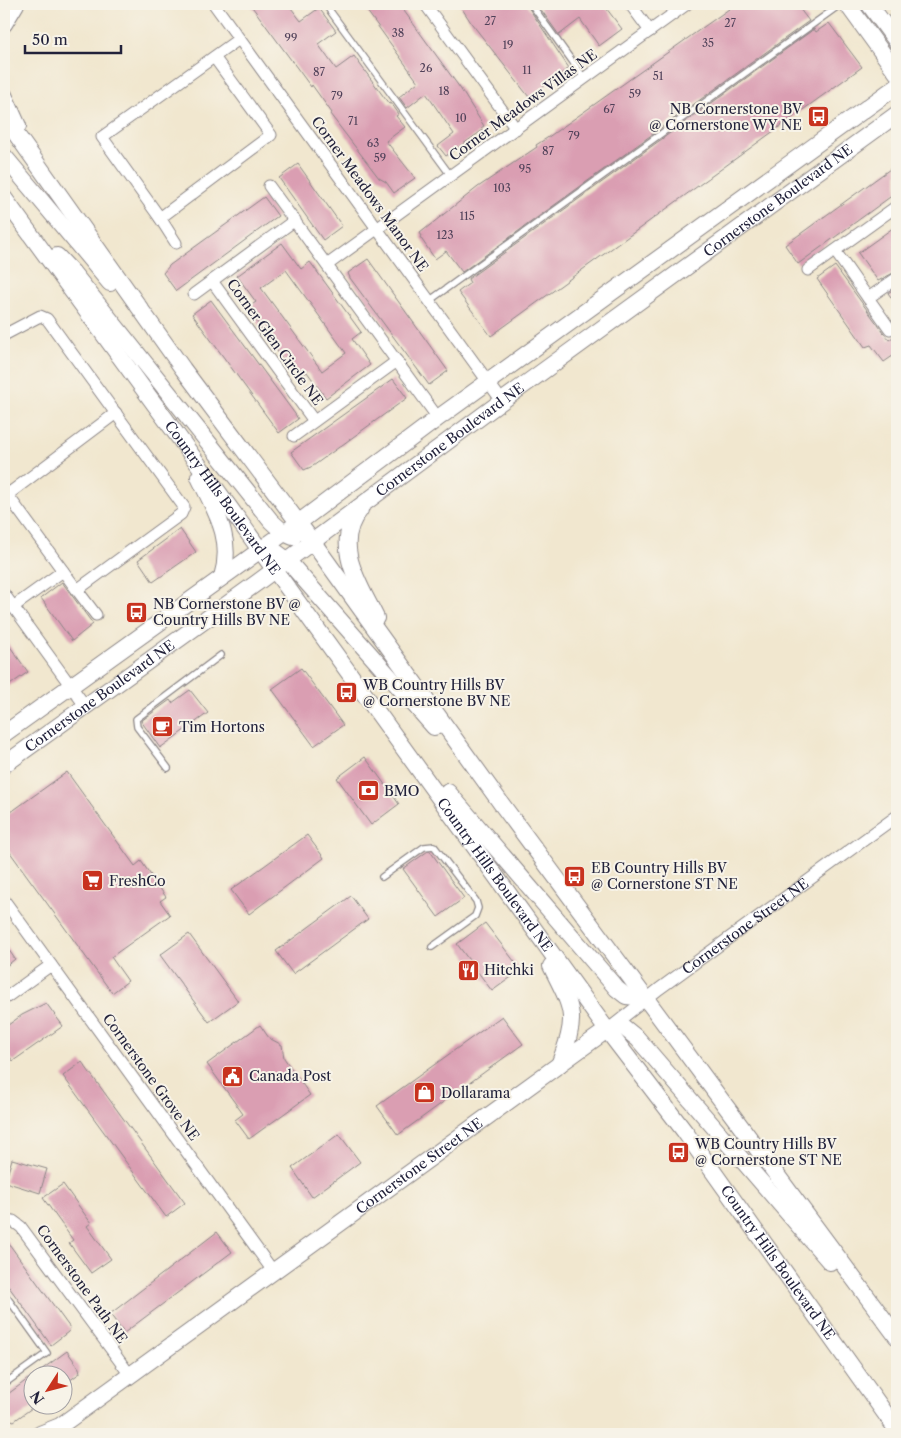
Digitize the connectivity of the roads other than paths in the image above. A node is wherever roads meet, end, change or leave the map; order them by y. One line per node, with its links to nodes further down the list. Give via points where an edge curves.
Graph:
1 (16, 4): 11 (main road); 12 (main road)
2 (214, 4): 14 (street, Corner Meadows Manor NE)
3 (325, 4): 26 (lane)
4 (425, 4): 23 (street)
5 (531, 4): 18 (lane)
6 (630, 4): 13 (street)
7 (687, 4): 13 (street, Corner Meadows Villas NE)
8 (841, 4): 41 (lane)
9 (846, 4): 17 (main road)
10 (869, 4): 15 (main road)
11 (4, 12)
12 (4, 24)
13 (650, 31): 18 (street, Corner Meadows Villas NE)
14 (239, 39): 16 (street); 32 (street, Corner Meadows Manor NE)
15 (897, 42)
16 (214, 57): 30 (street, via 271,135); 30 (street, via 102,138)
17 (897, 73)
18 (584, 78): 23 (street, Corner Meadows Villas NE)
19 (897, 86): 46 (main road, Cornerstone Boulevard NE)
20 (4, 95): 24 (main road)
21 (897, 114): 47 (main road, Cornerstone Boulevard NE)
22 (4, 117): 24 (main road)
23 (516, 129): 26 (street, Corner Meadows Villas NE)
24 (31, 155): 45 (main road)
25 (4, 156): 45 (main road)
26 (451, 176): 32 (street, Corner Meadows Villas NE)
27 (269, 186): 31 (street)
28 (6, 201): 52 (main road, Country Hills Boulevard NE); 56 (main road, via 73,273 271,521)
29 (897, 206): 34 (street)
30 (160, 218): 33 (street)
31 (295, 220): 35 (street); 38 (street, Corner Glen Circle NE)
32 (377, 230): 35 (street); 41 (street, Corner Meadows Manor NE)
33 (176, 243)
34 (835, 251): 36 (street); 40 (street)
35 (327, 265): 44 (street)
36 (808, 270)
37 (897, 278): 40 (street)
38 (212, 281): 39 (street, Corner Glen Circle NE); 50 (street, Corner Glen Circle NE)
39 (194, 294)
40 (868, 298): 42 (street)
41 (429, 301): 46 (street, Corner Meadows Manor NE)
42 (890, 329)
43 (4, 335): 48 (street, via 40,316 47,319)
44 (397, 361): 49 (street); 50 (street, Corner Glen Circle NE)
45 (183, 369): 55 (main road)
46 (488, 383): 47 (street, Corner Meadows Manor NE); 49 (main road, Cornerstone Boulevard NE)
47 (502, 401): 54 (main road, Cornerstone Boulevard NE)
48 (116, 413): 53 (street); 62 (street, via 184,507 181,514)
49 (438, 418): 55 (main road, Cornerstone Boulevard NE)
50 (314, 421): 51 (street, Corner Glen Circle NE)
51 (294, 436)
52 (180, 438): 58 (main road, Country Hills Boulevard NE); 61 (main road, via 224,536 227,559)
53 (6, 492): 60 (street)
54 (369, 499): 57 (main road, Cornerstone Boulevard NE); 67 (main road, via 348,528 346,545 354,572)
55 (298, 523): 56 (main road, Cornerstone Boulevard NE); 57 (main road)
56 (284, 533): 57 (main road); 58 (main road, Cornerstone Boulevard NE)
57 (312, 541): 59 (main road, Cornerstone Boulevard NE); 67 (main road)
58 (260, 550): 59 (main road, via 272,549); 61 (main road, Cornerstone Boulevard NE)
59 (281, 565): 69 (main road, Cornerstone Boulevard NE); 71 (main road, Country Hills Boulevard NE); 74 (main road)
60 (63, 571): 62 (street); 64 (street)
61 (222, 577): 68 (main road, Cornerstone Boulevard NE)
62 (78, 590): 65 (street)
63 (4, 594): 64 (street)
64 (8, 611): 68 (street)
65 (96, 615)
66 (221, 655): 73 (lane, via 136,719 137,727)
67 (394, 656): 74 (main road)
68 (71, 687): 69 (street); 70 (main road, Cornerstone Boulevard NE)
69 (86, 707): 72 (main road, Cornerstone Boulevard NE)
70 (4, 734)
71 (405, 750): 78 (main road, Country Hills Boulevard NE); 81 (main road, via 441,785 617,989 626,996)
72 (4, 765)
73 (168, 768)
74 (503, 806): 81 (main road)
75 (897, 816): 81 (street, Cornerstone Street NE)
76 (382, 877): 79 (lane, via 424,847 434,846 476,901 475,916)
77 (4, 900): 80 (street, Cornerstone Grove NE)
78 (523, 913): 83 (main road, Country Hills Boulevard NE); 84 (main road, via 572,1012 569,1039)
79 (432, 947)
80 (51, 965): 82 (street); 86 (street, Cornerstone Grove NE)
81 (646, 998): 83 (street, Cornerstone Street NE); 88 (main road)
82 (4, 999)
83 (607, 1030): 84 (main road, Cornerstone Street NE); 88 (main road, via 622,1026 638,1039 814,1244); 93 (main road, Country Hills Boulevard NE, via 685,1132)
84 (558, 1065): 86 (main road, Cornerstone Street NE)
85 (4, 1220): 90 (street, Cornerstone Path NE, via 21,1227)
86 (274, 1271): 90 (main road, Cornerstone Street NE)
87 (4, 1293): 91 (lane, via 47,1353)
88 (886, 1322): 89 (main road)
89 (897, 1337)
90 (130, 1374): 92 (main road, Cornerstone Street NE)
91 (4, 1384)
92 (57, 1430): 94 (main road, Cornerstone Street NE)
93 (897, 1430)
94 (40, 1434)

